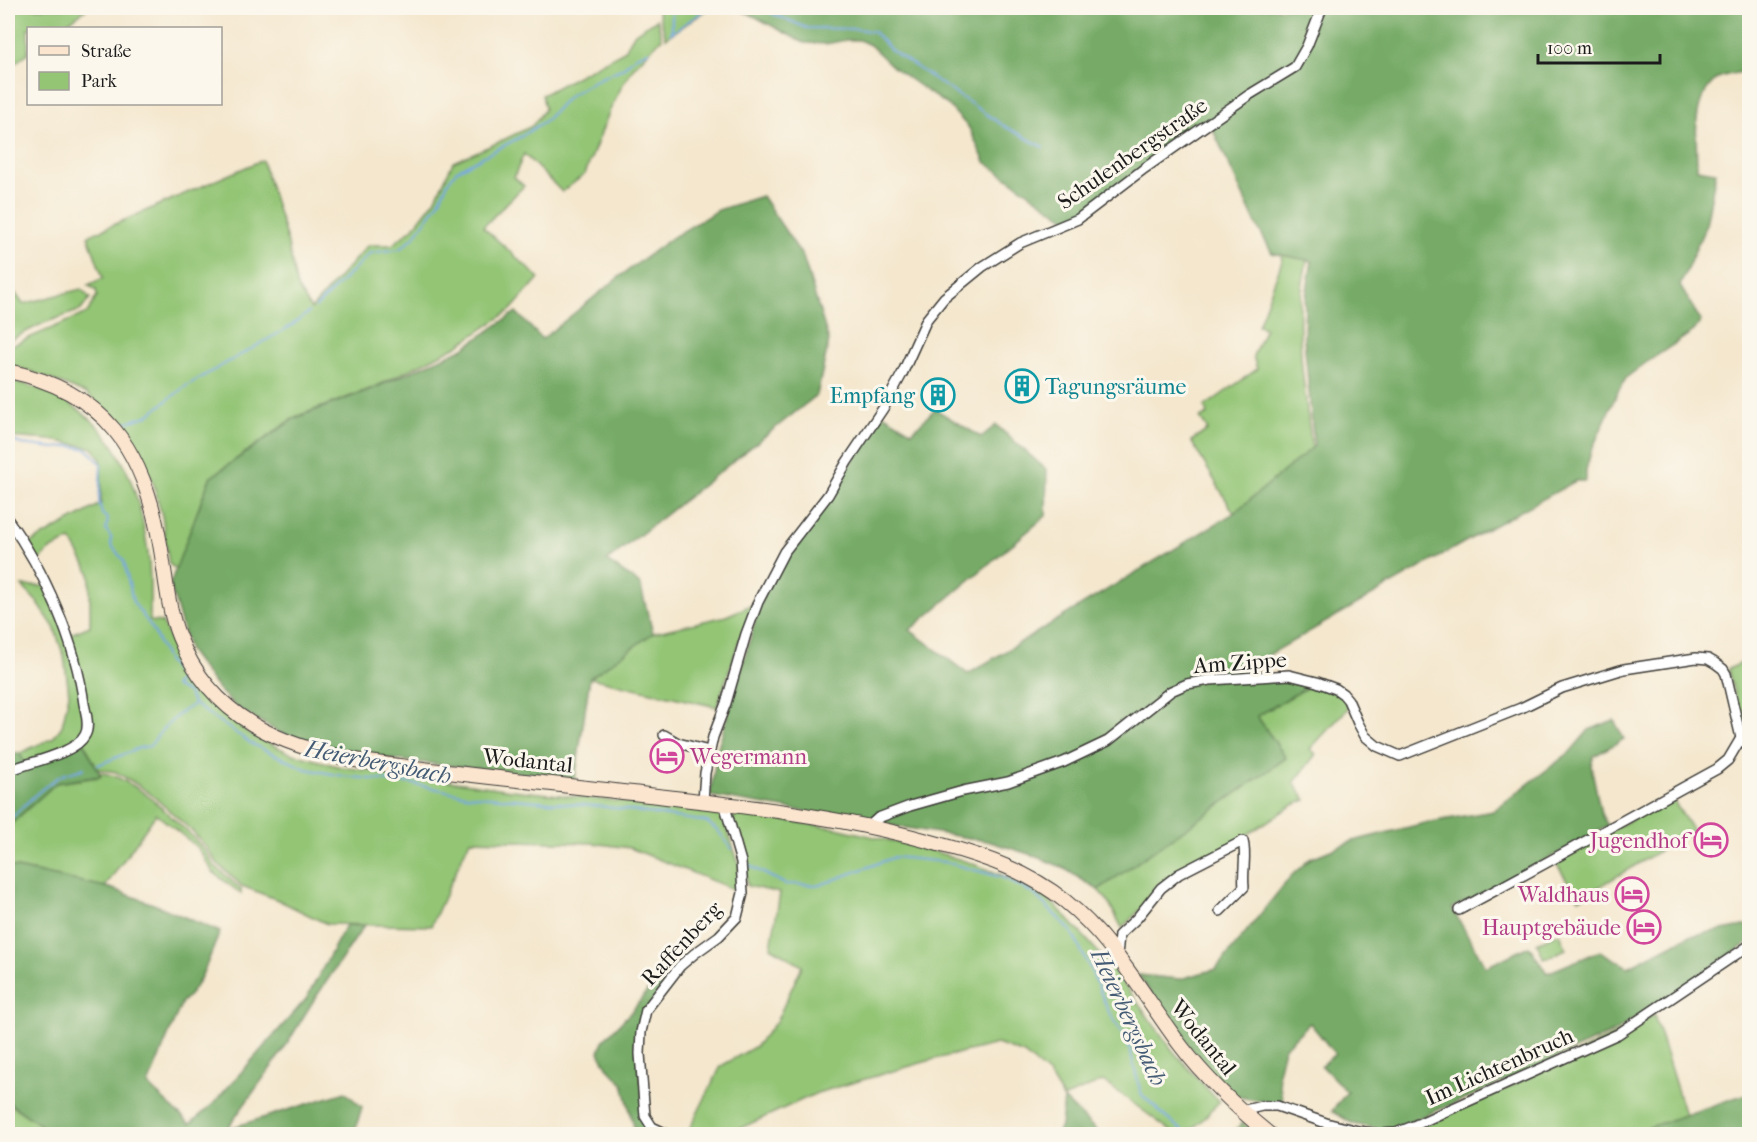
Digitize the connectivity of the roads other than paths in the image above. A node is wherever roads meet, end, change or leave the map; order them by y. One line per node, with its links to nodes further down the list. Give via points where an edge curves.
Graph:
1 (1322, 8): 7 (street, Schulenbergstraße, via 1295,67 1249,95 1078,219 1020,243 982,267 935,308 884,407 773,571 746,634)
2 (8, 371): 9 (main road, Wodantal, via 71,393 109,422 123,439 141,471 150,498 171,615 184,648 213,691 255,726 299,747 361,762)
3 (8, 520): 8 (street, via 24,541 56,606 82,687 87,726 85,736 67,750)
4 (664, 735): 7 (street)
5 (1741, 738): 6 (street, Am Zippe); 11 (street, Am Zippe, via 1726,674 1708,659 1670,661 1599,676 1400,756 1365,736 1348,700 1336,689 1289,675 1210,680 1171,691 1108,741 1065,762 1008,782 910,806 878,818); 12 (street, via 1728,760 1717,769)
6 (1749, 749)
7 (709, 751): 9 (street, Schulenbergstraße)
8 (8, 771)
9 (703, 801): 10 (main road, Wodantal)
10 (726, 804): 11 (main road, Wodantal); 17 (street, Raffenberg, via 741,862 743,893 737,916 673,974 646,1010 641,1032 645,1116 652,1127)
11 (869, 826): 15 (main road, Wodantal, via 970,853 1015,870 1064,900)
12 (1459, 910)
13 (1220, 911): 15 (street, via 1244,887 1243,841 1179,874 1161,888 1119,935)
14 (1749, 945): 16 (street, Im Lichtenbruch, via 1618,1034 1396,1133 1358,1131 1277,1106)
15 (1117, 956): 16 (main road, Wodantal, via 1187,1054)
16 (1240, 1111): 18 (main road, Wodantal)
17 (667, 1134)
18 (1269, 1134)

